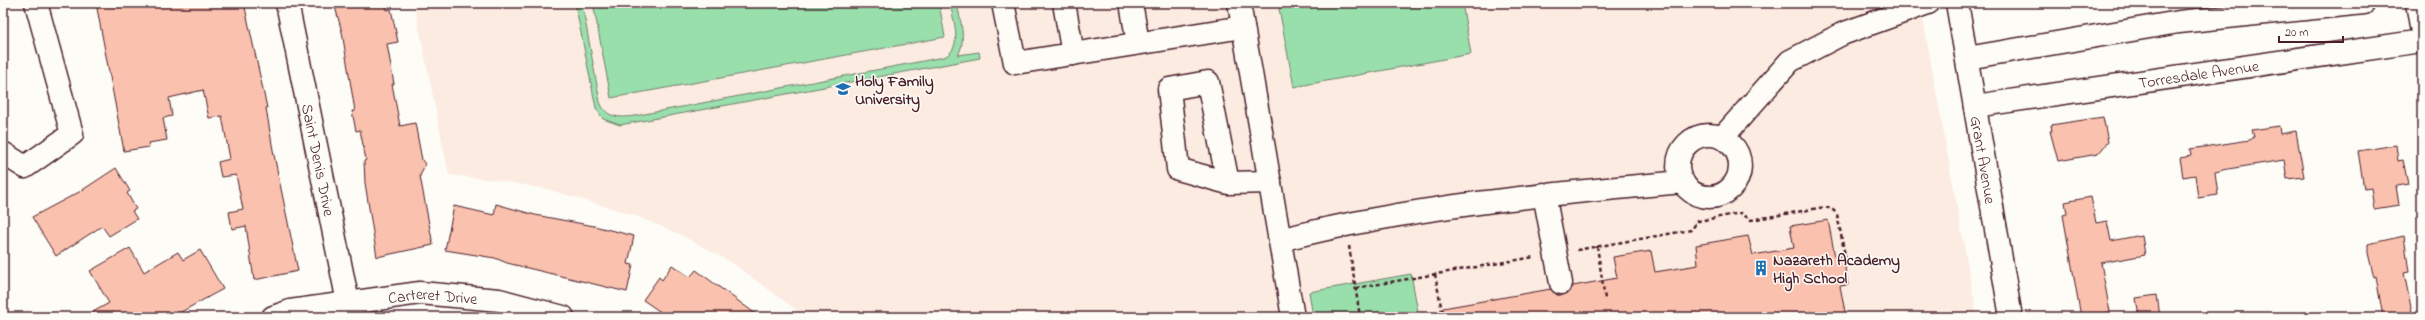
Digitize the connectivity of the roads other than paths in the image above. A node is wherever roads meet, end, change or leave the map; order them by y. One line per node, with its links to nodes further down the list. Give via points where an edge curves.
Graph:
1 (36, 3): 19 (street, via 72,134 25,166)
2 (287, 3): 26 (street, Saint Denis Drive)
3 (1003, 3): 15 (street, via 1015,63)
4 (1064, 3): 15 (street)
5 (1131, 3): 14 (street)
6 (1239, 3): 11 (street)
7 (1928, 3): 18 (street, via 1842,34 1790,61)
8 (1957, 3): 16 (street, Grant Avenue)
9 (2364, 3): 16 (street, via 2179,22)
10 (2417, 3): 12 (street)
11 (1243, 27): 14 (street); 20 (street)
12 (2422, 32)
13 (2422, 41): 17 (street, Torresdale Avenue)
14 (1138, 43): 15 (street)
15 (1073, 54)
16 (1967, 58): 17 (street, Grant Avenue)
17 (1975, 106): 30 (street, Grant Avenue)
18 (1722, 138): 21 (street, via 1703,136 1686,146 1679,163); 21 (street, via 1730,143 1740,160 1738,179 1732,187 1716,196 1706,197 1697,194)
19 (10, 158)
20 (1270, 182): 22 (street); 24 (street)
21 (1683, 182): 23 (street)
22 (1228, 183)
23 (1538, 195): 24 (street, via 1454,205 1346,224); 25 (street, via 1556,254)
24 (1280, 240): 29 (street)
25 (1561, 283)
26 (350, 309): 27 (street, Carteret Drive, via 290,311); 28 (street, Carteret Drive, via 420,292 499,300)
27 (273, 317)
28 (563, 317)
29 (1293, 317)
30 (2011, 317)

